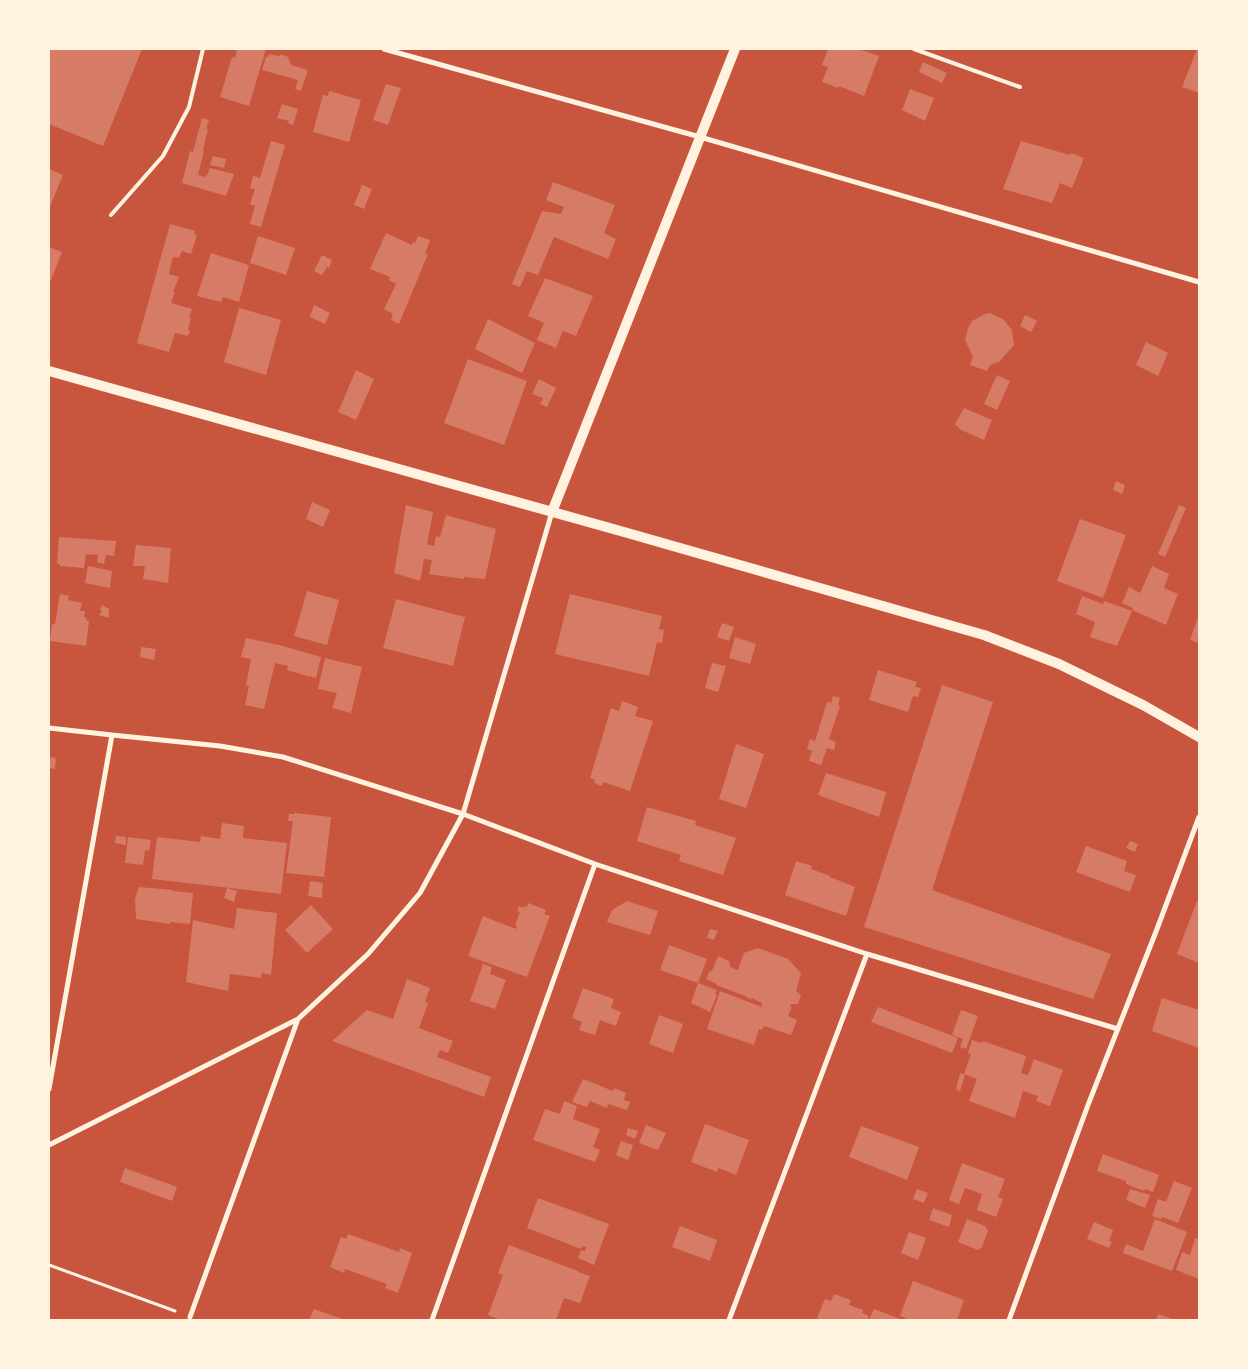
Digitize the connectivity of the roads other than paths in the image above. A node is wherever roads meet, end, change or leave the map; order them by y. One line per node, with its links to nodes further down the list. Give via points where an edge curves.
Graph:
1 (203, 49): 7 (lane, via 189,107 163,156)
2 (384, 49): 6 (street)
3 (735, 49): 6 (main road)
4 (914, 49): 5 (lane)
5 (1020, 87)
6 (700, 137): 8 (street); 10 (main road)
7 (111, 215)
8 (1199, 282)
9 (49, 371): 10 (main road)
10 (552, 512): 13 (main road, via 984,635 1059,664); 14 (street)
11 (49, 728): 12 (street)
12 (112, 735): 14 (street, via 220,746 283,757); 20 (street)
13 (1199, 737)
14 (463, 814): 16 (street); 18 (street, via 420,893 368,954)
15 (1199, 817): 19 (street)
16 (595, 864): 17 (street); 23 (street)
17 (867, 954): 19 (street); 24 (street)
18 (298, 1019): 21 (street); 22 (street)
19 (1118, 1029): 25 (street)
20 (49, 1089)
21 (49, 1145)
22 (190, 1317)
23 (432, 1320)
24 (729, 1320)
25 (1009, 1320)

